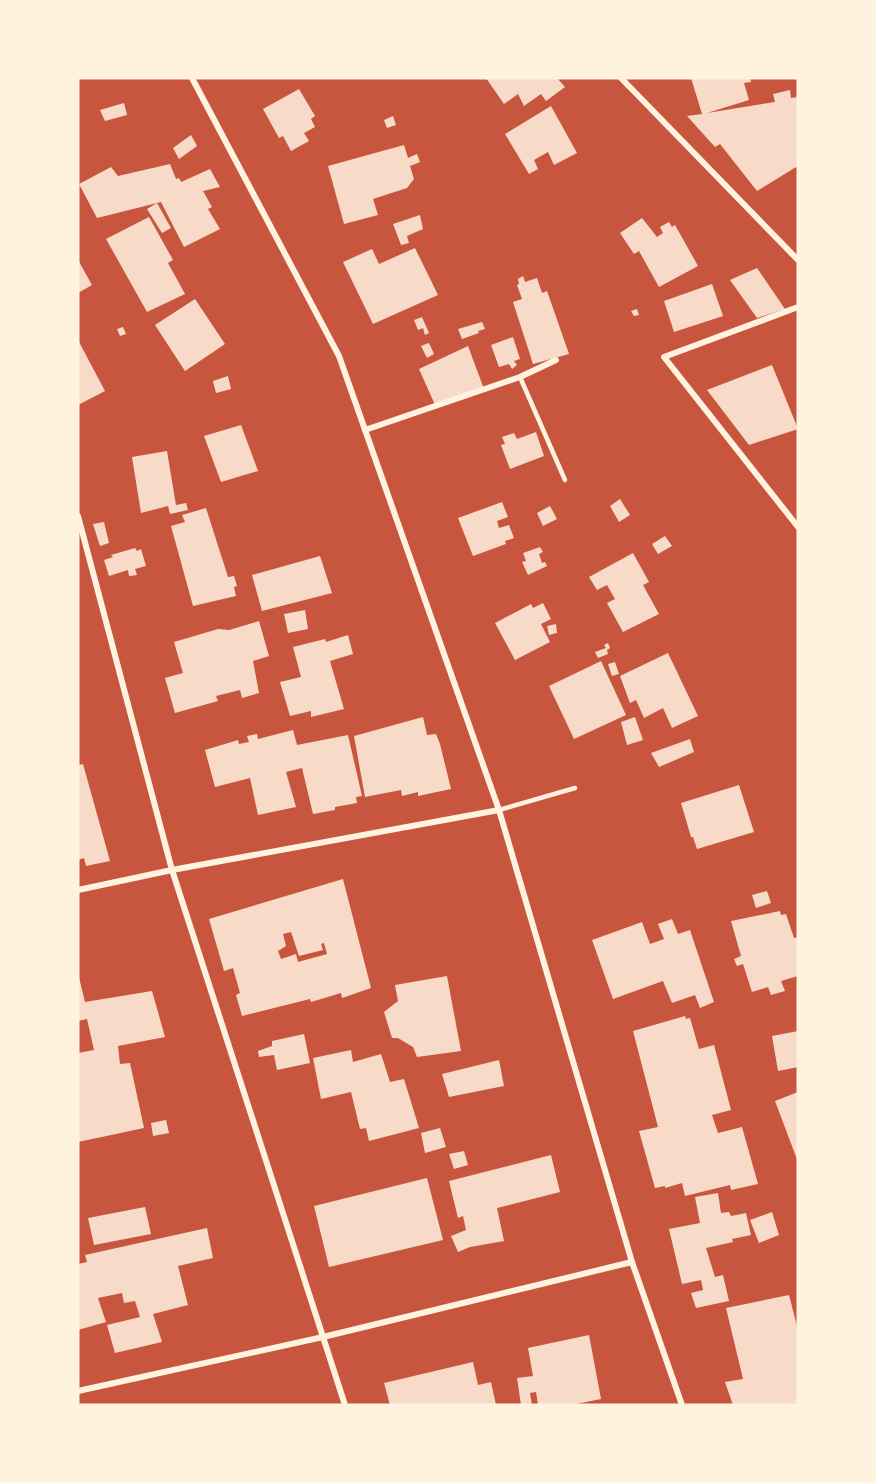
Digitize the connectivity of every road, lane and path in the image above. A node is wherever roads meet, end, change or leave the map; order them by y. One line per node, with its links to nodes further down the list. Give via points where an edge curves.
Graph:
1 (192, 78): 7 (street, via 339,356)
2 (621, 78): 3 (street)
3 (798, 260)
4 (798, 307): 10 (street, via 664,357)
5 (556, 360): 6 (street)
6 (520, 377): 7 (street); 8 (lane)
7 (365, 430): 12 (street)
8 (566, 480)
9 (78, 516): 13 (street)
10 (798, 527)
11 (575, 788): 12 (lane)
12 (499, 810): 13 (street); 15 (street)
13 (172, 870): 14 (street); 16 (street)
14 (78, 890)
15 (632, 1262): 16 (street); 19 (street)
16 (323, 1337): 17 (street); 18 (street)
17 (78, 1391)
18 (345, 1405)
19 (682, 1405)

